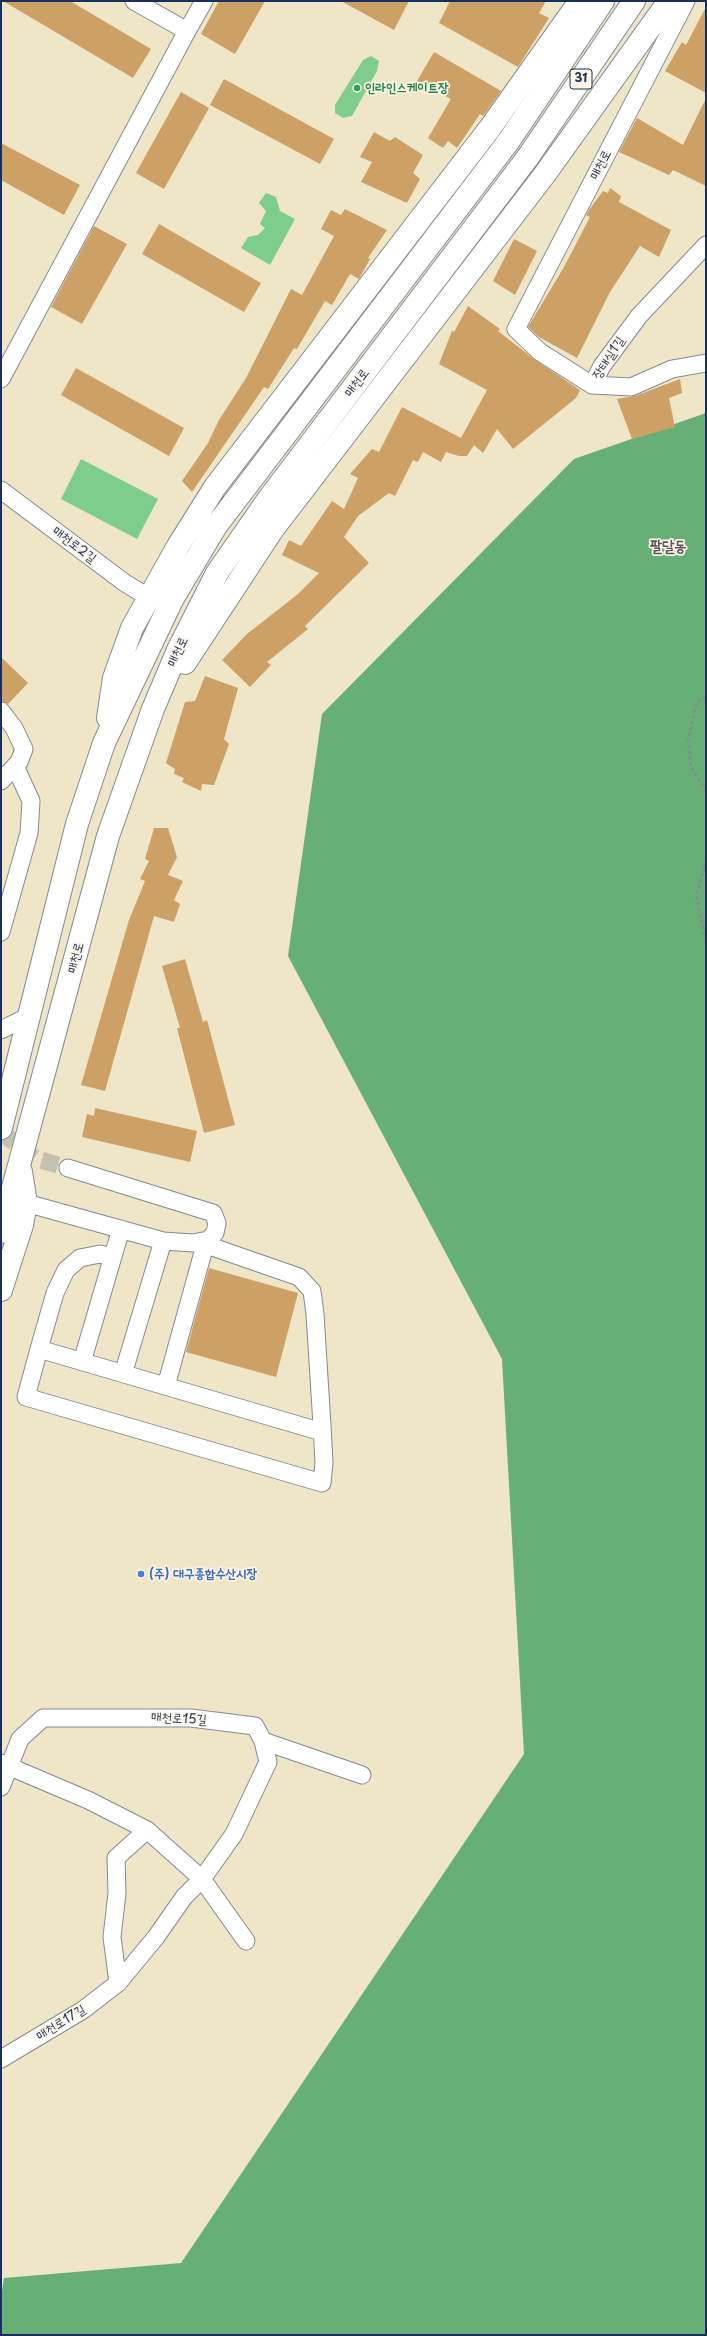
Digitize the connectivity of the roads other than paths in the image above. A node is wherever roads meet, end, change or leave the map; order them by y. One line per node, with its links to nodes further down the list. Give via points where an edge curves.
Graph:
1 (134, 1): 10 (street)
2 (204, 1): 10 (street)
3 (565, 1): 9 (main road)
4 (580, 1): 9 (main road)
5 (603, 1): 19 (main road, 매천로 / 31, via 508,142 216,526 173,598)
6 (634, 1): 17 (main road, 매천로 / 31, via 528,156 267,501 217,573 178,650)
7 (669, 1): 17 (main road, via 545,174 273,528)
8 (686, 1): 14 (street, 매천로, via 516,329 540,352)
9 (562, 27): 16 (main road, via 490,128 215,487)
10 (187, 31): 13 (street)
11 (706, 245): 14 (street, 장태실1길, via 638,316 602,366)
12 (706, 363): 14 (street, 장태실1길, via 672,369 631,387)
13 (1, 379)
14 (592, 385)
15 (1, 490): 16 (street, 매천로2길, via 125,583)
16 (148, 597): 19 (main road, via 132,628 114,678)
17 (153, 709): 26 (main road, 매천로 / 31, via 108,836)
18 (1, 711): 20 (street, via 14,728 24,749)
19 (104, 743): 23 (main road, 매천로 / 31, via 77,824)
20 (15, 766): 21 (street); 22 (street, via 31,801 29,833)
21 (1, 781)
22 (1, 932)
23 (29, 1016): 24 (street); 25 (main road, 매천로 / 31)
24 (1, 1030)
25 (1, 1128)
26 (20, 1167): 28 (main road, 31); 30 (main road, 매천로 / 31)
27 (68, 1168): 32 (street, via 213,1214 217,1224 215,1233)
28 (26, 1203): 29 (street); 34 (main road, 31, via 22,1225)
29 (121, 1229): 31 (street); 33 (street)
30 (1, 1232)
31 (163, 1241): 32 (street); 37 (street)
32 (202, 1244): 38 (street); 39 (street, via 299,1277 312,1290)
33 (113, 1257): 35 (street, via 100,1254 80,1258 66,1270 55,1293); 36 (street)
34 (1, 1290)
35 (39, 1349): 36 (street); 39 (street, via 26,1397 322,1483)
36 (82, 1362): 37 (street)
37 (123, 1374): 38 (street)
38 (166, 1386): 39 (street)
39 (322, 1432)
40 (263, 1741): 41 (street, 매천로15길, via 255,1726 191,1718 43,1718 20,1739); 42 (street); 45 (street, 매천로17길, via 268,1762 234,1834)
41 (5, 1765): 43 (street, 매천로15길); 44 (street, via 88,1800)
42 (362, 1775)
43 (1, 1787)
44 (147, 1830): 45 (street); 47 (street, via 116,1858 117,1893 112,1937)
45 (202, 1879): 46 (street); 47 (street, 매천로17길, via 184,1898)
46 (246, 1941)
47 (118, 1983): 48 (street, 매천로17길, via 83,2010)
48 (1, 2059)

